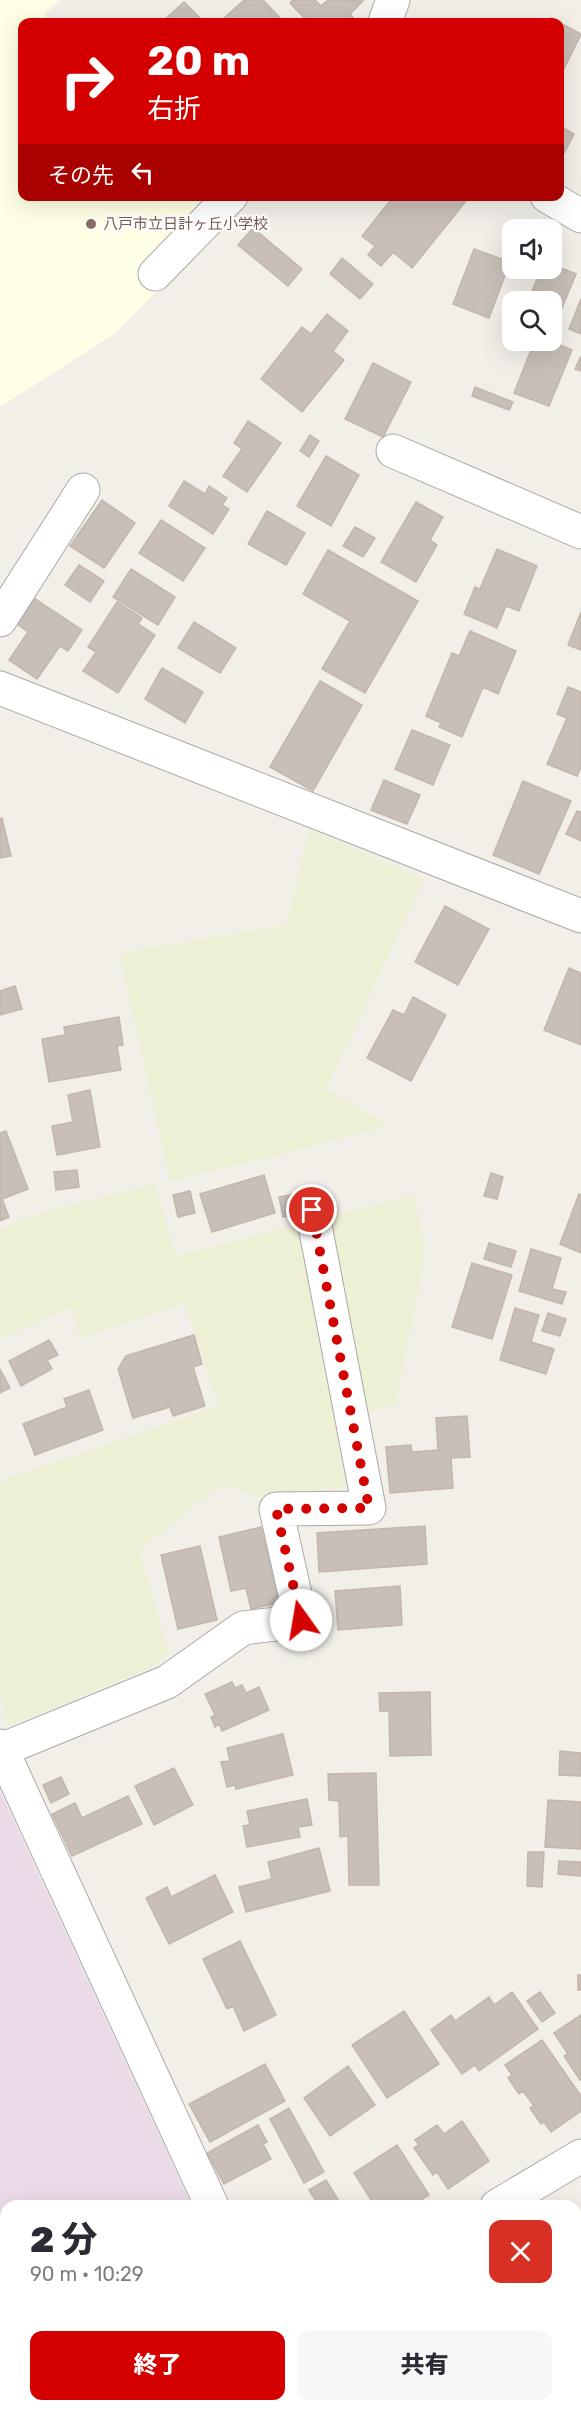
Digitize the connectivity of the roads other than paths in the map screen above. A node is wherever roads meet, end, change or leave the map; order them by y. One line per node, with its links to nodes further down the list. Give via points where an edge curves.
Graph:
1 (393, 0): 2 (street)
2 (386, 18)
3 (226, 201): 6 (street)
4 (556, 201): 5 (street)
5 (581, 216)
6 (155, 274)
7 (393, 451): 9 (street)
8 (83, 490): 10 (street)
9 (581, 532)
10 (0, 620)
11 (0, 688): 12 (street)
12 (581, 916)
13 (312, 1210): 14 (street, via 369,1508 276,1509 301,1620 243,1628 167,1682)
14 (1, 1748): 16 (street)
15 (572, 2172): 17 (street)
16 (209, 2200)
17 (510, 2200)

